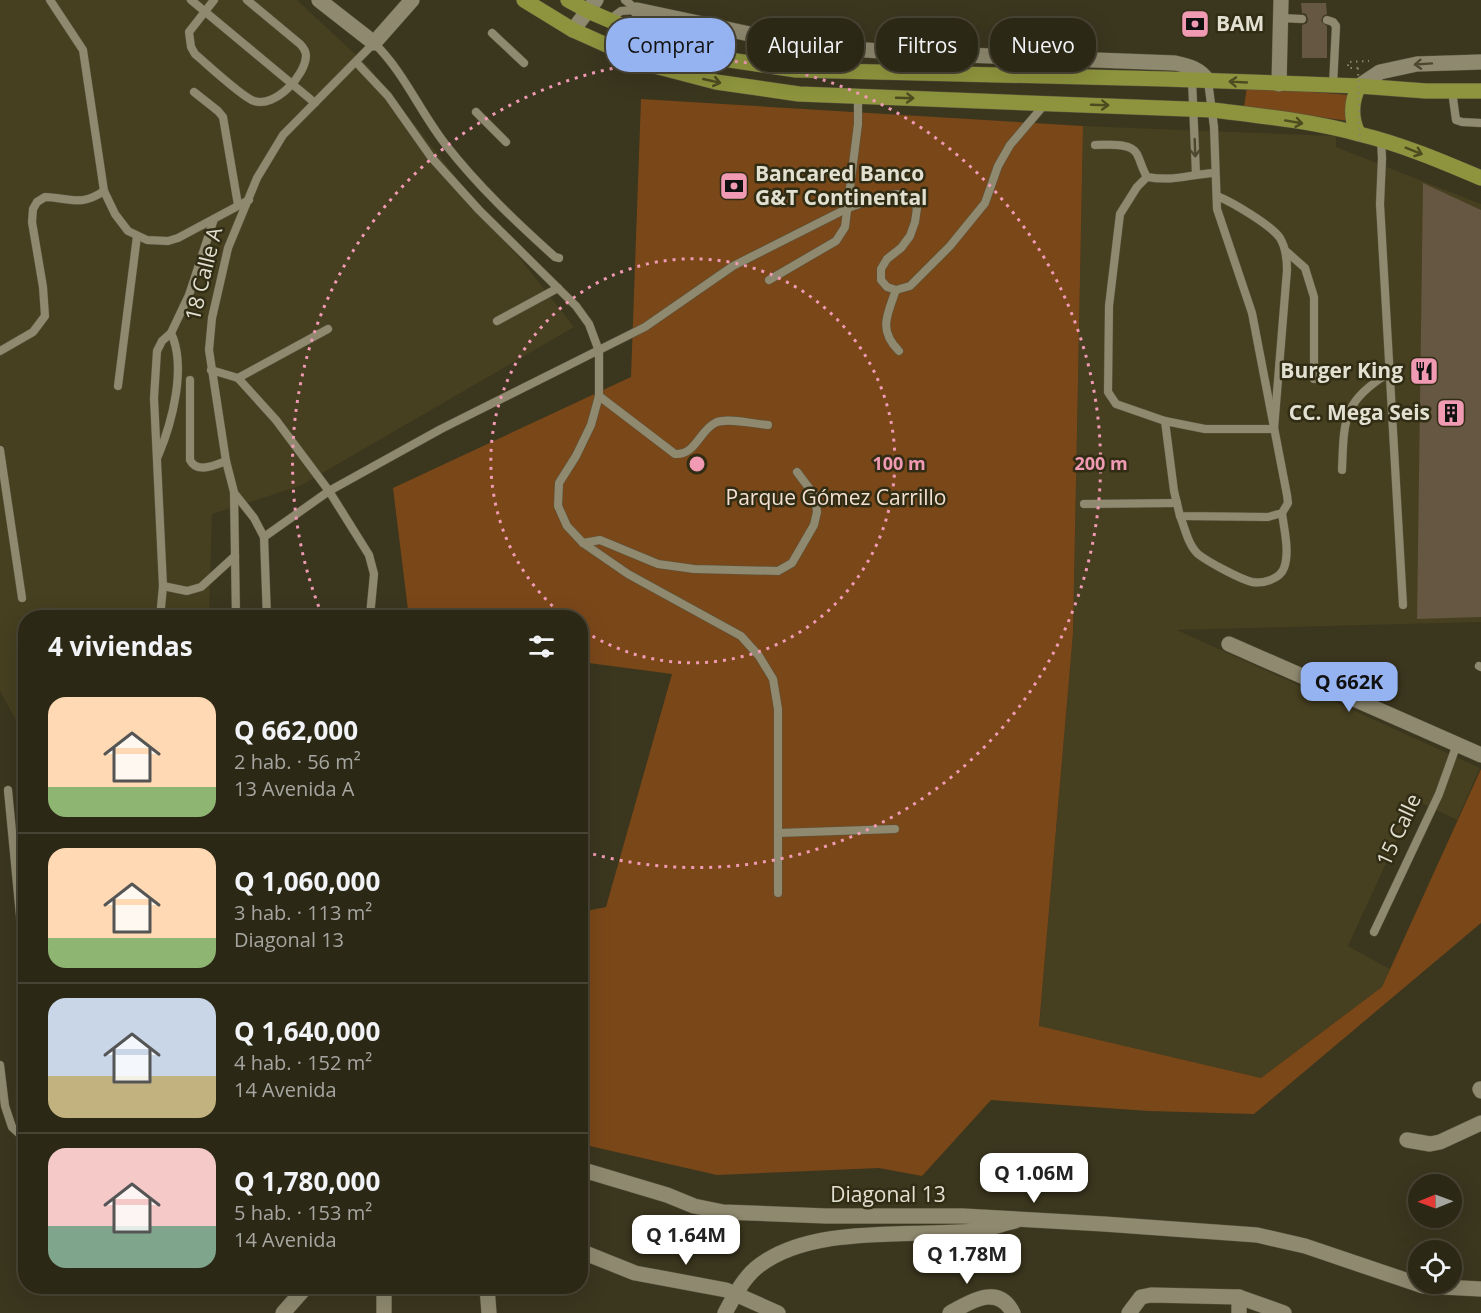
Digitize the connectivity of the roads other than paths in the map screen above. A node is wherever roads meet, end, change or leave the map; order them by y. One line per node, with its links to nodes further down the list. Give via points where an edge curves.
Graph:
1 (50, 0): 50 (lane, via 83,50)
2 (191, 0): 13 (lane)
3 (214, 0): 13 (lane)
4 (247, 0): 29 (lane, via 305,50 306,58)
5 (319, 0): 21 (street)
6 (412, 0): 21 (street, 18 Calle A)
7 (524, 0): 19 (main road)
8 (568, 0): 11 (main road)
9 (625, 0): 12 (lane)
10 (1281, 0): 16 (street)
11 (592, 5): 14 (main road); 19 (street)
12 (637, 10): 15 (lane, via 621,11); 27 (street, via 807,46 1175,63 1193,67)
13 (205, 11): 29 (lane); 29 (lane, via 189,32 195,54 204,62 255,102 270,101)
14 (607, 18)
15 (612, 18)
16 (1280, 18): 17 (lane); 28 (street)
17 (1302, 19)
18 (1327, 20): 30 (lane, via 1336,26)
19 (573, 30): 35 (main road, one-way to 35, via 651,65 716,82 799,94)
20 (492, 33): 25 (lane)
21 (374, 43): 23 (lane, 18 Calle A); 58 (lane, via 390,59 445,144 472,177)
22 (735, 61): 26 (main road, via 796,70)
23 (356, 62): 36 (lane, 18 Calle A); 60 (lane, via 388,96 431,157)
24 (1481, 62): 31 (street, one-way to 31, via 1417,64 1380,72)
25 (524, 63)
26 (1192, 80): 27 (main road); 38 (lane)
27 (1208, 81): 28 (main road, one-way to 27); 39 (lane)
28 (1279, 84): 30 (main road)
29 (293, 85): 36 (lane)
30 (1333, 85): 31 (main road)
31 (1359, 86): 32 (main road); 42 (main road, via 1352,109)
32 (1452, 91): 33 (main road); 41 (lane, via 1456,120)
33 (1481, 91)
34 (194, 92): 53 (lane, via 223,117)
35 (858, 96): 37 (main road, one-way to 37); 54 (lane)
36 (315, 103): 52 (lane, 18 Calle A, via 283,135 256,177)
37 (1046, 103): 38 (main road, one-way to 38); 61 (lane, via 1006,152 985,203 910,286)
38 (1193, 109): 39 (main road); 47 (lane, one-way to 47)
39 (1213, 110): 42 (main road, one-way to 42, via 1267,117); 46 (lane)
40 (476, 112): 44 (lane)
41 (1481, 123)
42 (1359, 139): 43 (main road)
43 (1380, 140): 49 (main road, one-way to 49); 69 (lane)
44 (506, 142)
45 (1095, 145): 48 (lane, via 1136,151)
46 (1215, 173): 47 (lane); 51 (lane)
47 (1196, 174): 48 (lane, via 1189,178)
48 (1147, 177): 75 (lane, via 1120,214 1109,306 1108,392 1116,404)
49 (1481, 177)
50 (104, 192): 56 (lane, via 121,223); 65 (lane, via 92,200 45,197 37,202 32,222 44,286 45,316 33,332)
51 (1216, 196): 57 (lane, via 1230,201 1279,236); 77 (lane, via 1252,313)
52 (249, 200): 53 (lane); 68 (lane, 18 Calle A, via 228,248 218,288 212,318)
53 (238, 206): 55 (lane)
54 (848, 208): 59 (lane, via 845,227 836,241); 61 (lane, via 897,194 909,197 917,208 910,236 881,269 881,280); 66 (lane, via 733,266 645,327)
55 (214, 219): 56 (lane, via 168,241); 64 (lane, via 189,295)
56 (137, 236): 73 (lane)
57 (1287, 252): 71 (lane, via 1305,268 1314,297); 77 (lane)
58 (559, 258)
59 (769, 280)
60 (558, 288): 62 (lane); 66 (lane, via 588,324)
61 (896, 290): 67 (lane, via 885,325)
62 (497, 321)
63 (328, 328): 70 (lane)
64 (171, 333): 79 (lane, via 176,343 178,370 171,420); 79 (lane, via 157,351 154,370)
65 (0, 351)
66 (599, 351): 74 (lane); 83 (lane, via 441,429)
67 (899, 351)
68 (211, 370): 70 (lane); 80 (lane, 18 Calle A)
69 (1390, 372): 81 (lane, via 1372,383 1352,404 1343,428); 94 (lane)
70 (238, 378): 83 (lane, via 276,420)
71 (1314, 379)
72 (190, 380): 80 (lane, via 190,460 199,468)
73 (118, 386)
74 (599, 396): 76 (lane, via 675,454 689,452 716,422); 90 (lane, via 591,425 559,483 558,506 567,526)
75 (1165, 422): 77 (lane, via 1205,429); 85 (lane)
76 (768, 425)
77 (1274, 429): 87 (lane, via 1288,503)
78 (0, 450): 93 (lane)
79 (158, 457): 92 (lane)
80 (226, 461): 84 (lane, 18 Calle A)
81 (1342, 470)
82 (797, 472): 90 (lane, via 815,496 817,512 792,563 778,571 658,564 600,540)
83 (329, 491): 89 (lane); 98 (lane, via 369,555 374,574)
84 (234, 492): 89 (lane); 91 (lane, 18 Calle A)
85 (1177, 503): 86 (lane); 88 (lane)
86 (1084, 504)
87 (1282, 513): 88 (lane, via 1268,517); 88 (lane, via 1287,555 1284,570 1277,578 1253,582 1197,552)
88 (1180, 516)
89 (264, 537): 97 (lane)
90 (583, 543): 104 (lane, via 628,574 741,636 759,656 773,679 778,709)
91 (235, 556): 92 (lane, via 201,587 187,591); 96 (lane, 18 Calle A)
92 (163, 586): 95 (lane)
93 (22, 598)
94 (1403, 605)
95 (161, 610)
96 (236, 610)
97 (267, 610)
98 (371, 610)
99 (1230, 644): 101 (street)
100 (1481, 738): 101 (street, 15 Calle)
101 (1469, 749): 107 (lane, 15 Calle, via 1439,794)
102 (8, 790): 106 (lane)
103 (895, 829): 104 (lane)
104 (778, 833): 105 (lane)
105 (778, 892)
106 (18, 894)
107 (1374, 932)
108 (0, 1065): 110 (lane, via 5,1106)
109 (1481, 1123): 111 (street, via 1440,1142)
110 (18, 1133)
111 (1407, 1140)
112 (588, 1171): 113 (street, Diagonal 13, via 723,1212)
113 (1029, 1220): 115 (street, Diagonal 13, via 1257,1235 1305,1246 1423,1286); 119 (street, via 1016,1231 982,1239 830,1247 794,1257 777,1256 758,1266)
114 (588, 1254): 119 (street, via 635,1273 707,1285)
115 (1481, 1289)
116 (300, 1294): 121 (street)
117 (384, 1294): 122 (street)
118 (488, 1294): 123 (street)
119 (735, 1294): 124 (street); 125 (street)
120 (1239, 1297): 128 (street, via 1151,1295 1142,1297); 129 (street); 130 (street)
121 (283, 1313)
122 (384, 1313)
123 (489, 1313)
124 (726, 1313)
125 (778, 1313)
126 (950, 1313): 127 (street, via 973,1300 994,1297 1006,1302)
127 (1013, 1313)
128 (1129, 1313)
129 (1239, 1313)
130 (1284, 1313)

